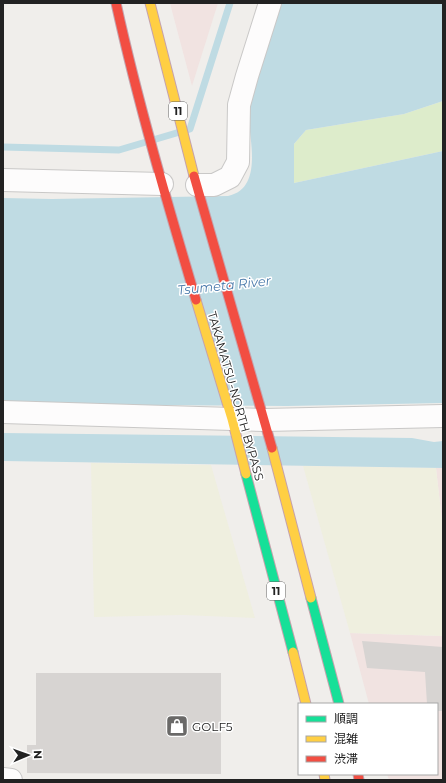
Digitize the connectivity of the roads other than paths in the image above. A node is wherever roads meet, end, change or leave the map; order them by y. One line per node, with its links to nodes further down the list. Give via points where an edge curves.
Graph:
1 (116, 3): 5 (highway, TAKAMATSU-NORTH BYPASS / 11)
2 (150, 3): 6 (highway, TAKAMATSU-NORTH BYPASS / 11)
3 (270, 3): 6 (street, via 239,106 238,162 230,177 214,185)
4 (3, 180): 5 (street)
5 (163, 187): 9 (highway, TAKAMATSU-NORTH BYPASS / 11)
6 (197, 187): 10 (highway, TAKAMATSU-NORTH BYPASS / 11)
7 (3, 412): 9 (street)
8 (443, 416): 10 (street)
9 (232, 420): 10 (street); 11 (highway, TAKAMATSU-NORTH BYPASS / 11)
10 (264, 420): 12 (highway, TAKAMATSU-NORTH BYPASS / 11)
11 (306, 703)
12 (339, 703)
13 (3, 779): 14 (street)
14 (11, 780)

